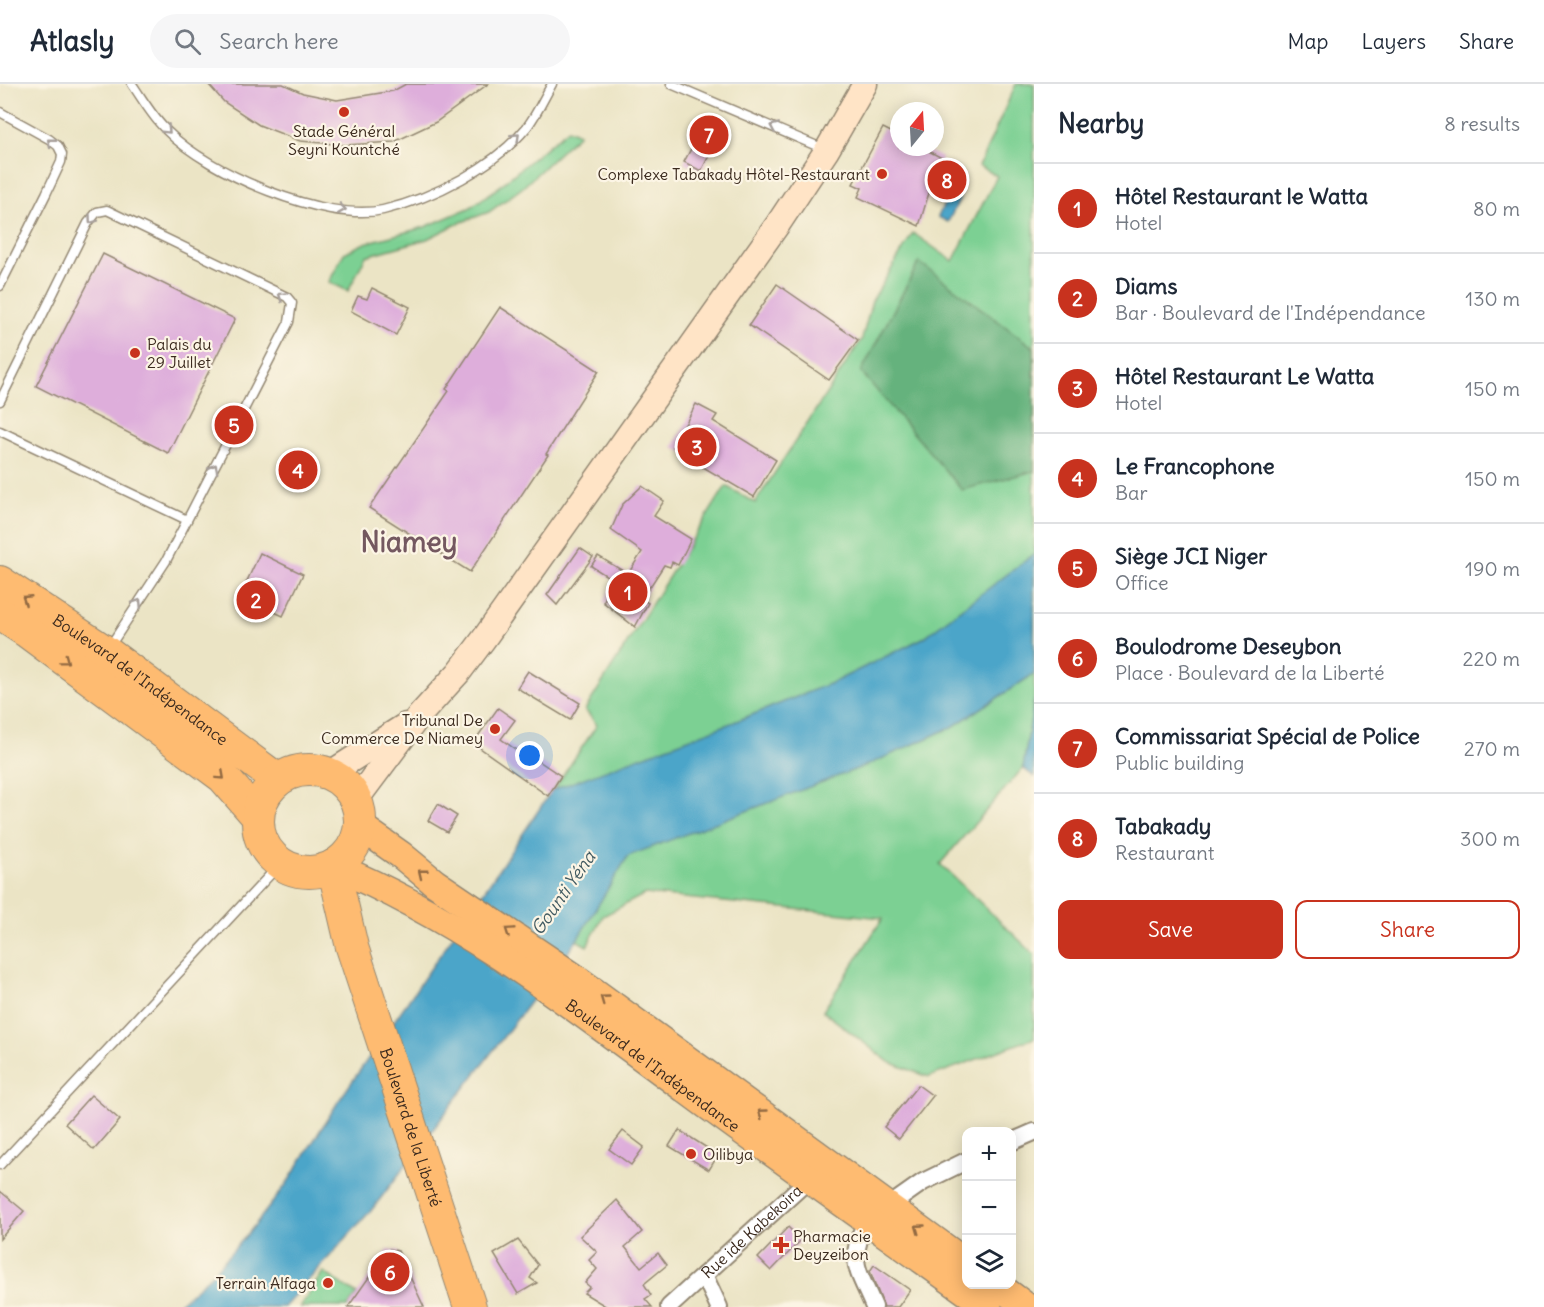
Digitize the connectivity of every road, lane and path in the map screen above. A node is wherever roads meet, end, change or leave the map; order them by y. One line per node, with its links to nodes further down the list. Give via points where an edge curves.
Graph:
1 (132, 84): 2 (lane, one-way to 2, via 167,132 201,158 258,188 305,204 354,211 382,210 461,181 494,158 527,127)
2 (552, 84)
3 (671, 84): 6 (lane, one-way to 3)
4 (865, 84): 6 (street)
5 (0, 112): 7 (lane, one-way to 5, via 62,154 49,139)
6 (827, 150): 14 (street, via 483,640)
7 (0, 286)
8 (0, 401): 10 (lane, one-way to 8, via 289,322 292,303 287,297 107,210 97,212)
9 (0, 431): 10 (lane)
10 (187, 520): 13 (lane, one-way to 10, via 166,561)
11 (0, 582): 13 (highway, Boulevard de l'Indépendance, one-way to 11)
12 (0, 614): 18 (highway, Boulevard de l'Indépendance, one-way to 18, via 223,777)
13 (106, 652): 16 (highway, Boulevard de l'Indépendance)
14 (418, 717): 15 (street); 17 (street)
15 (328, 774): 16 (highway, via 302,770); 17 (highway, via 344,784)
16 (278, 780): 18 (highway, via 261,803)
17 (358, 813): 19 (highway, via 351,850 343,859); 20 (main road, Boulevard de l'Indépendance, one-way to 17, via 435,883)
18 (258, 818): 19 (highway, via 259,831 271,854)
19 (307, 867): 20 (main road, Boulevard de l'Indépendance, via 362,878); 25 (lane); 31 (highway, Boulevard de la Liberté, via 352,947)
20 (463, 916): 21 (main road, Boulevard de l'Indépendance)
21 (566, 986): 26 (main road, Boulevard de l'Indépendance); 27 (main road, Boulevard de l'Indépendance, one-way to 21)
22 (1034, 1132): 23 (street)
23 (1016, 1140)
24 (962, 1163): 27 (street, via 923,1182)
25 (0, 1165)
26 (808, 1180): 27 (main road, Boulevard de l'Indépendance); 29 (street, Rue ide Kabekoira)
27 (878, 1213): 28 (main road, Boulevard de l'Indépendance, one-way to 27); 34 (street, via 857,1241 855,1259); 35 (main road, Boulevard de l'Indépendance)
28 (962, 1261)
29 (704, 1275): 32 (street, Rue ide Kabekoira); 33 (street)
30 (1003, 1289): 36 (main road)
31 (470, 1307)
32 (669, 1307)
33 (718, 1307)
34 (874, 1307)
35 (988, 1307)
36 (1027, 1307)

